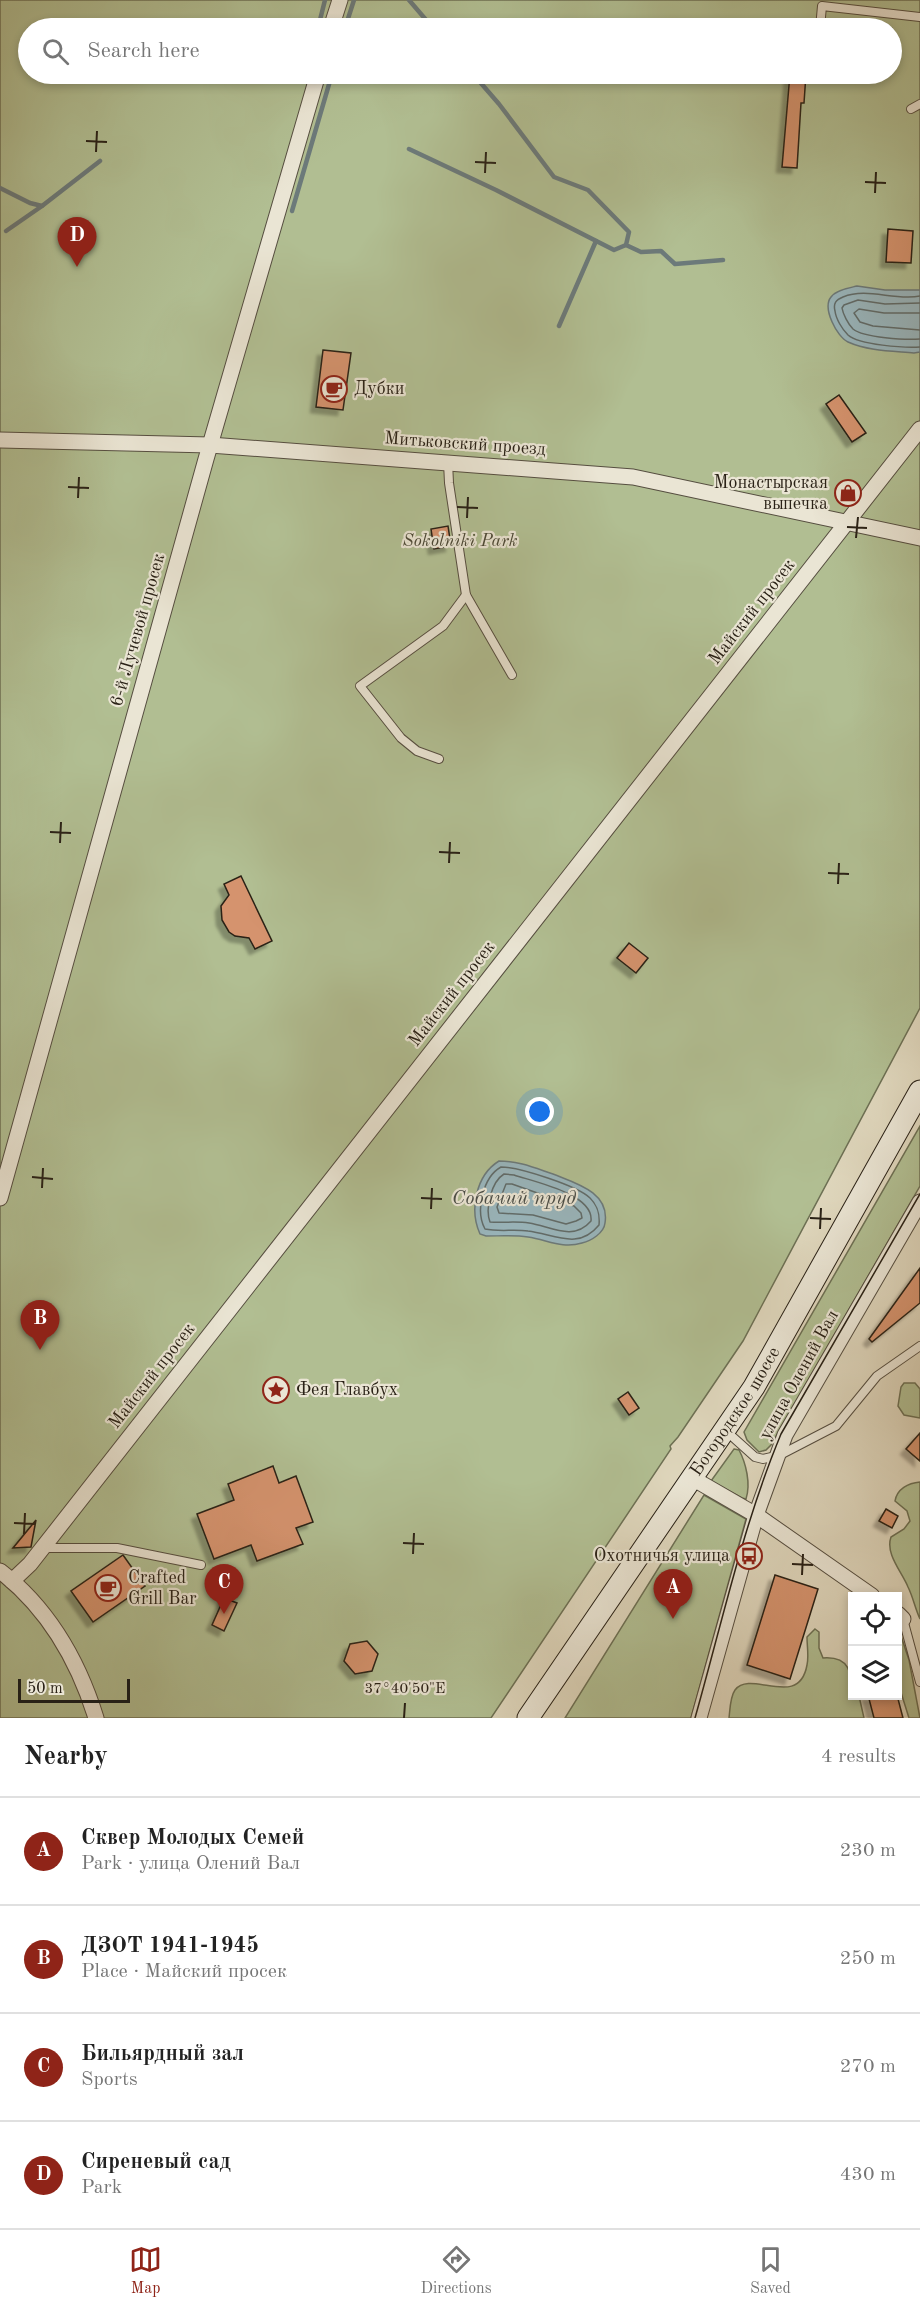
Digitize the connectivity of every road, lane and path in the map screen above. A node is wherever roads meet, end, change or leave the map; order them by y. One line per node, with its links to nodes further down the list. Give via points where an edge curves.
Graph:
1 (340, 0): 3 (street)
2 (920, 17): 4 (lane, via 822,6)
3 (334, 18)
4 (821, 18)
5 (315, 84): 8 (street, 6-й Лучевой просек)
6 (920, 429): 10 (street, Майский просек)
7 (0, 440): 8 (street, Митьковский проезд)
8 (210, 445): 9 (street, Митьковский проезд); 16 (street, 6-й Лучевой просек)
9 (448, 462): 10 (street, Митьковский проезд, via 633,477); 12 (lane)
10 (848, 521): 11 (street, Митьковский проезд); 23 (street, Майский просек)
11 (920, 538)
12 (466, 595): 13 (lane); 14 (lane, via 443,626 360,686 401,738 417,751)
13 (512, 675)
14 (439, 759)
15 (920, 1091): 19 (main road, Богородское шоссе, via 754,1387)
16 (0, 1198)
17 (920, 1202): 20 (street, улица Олений Вал, via 784,1435)
18 (920, 1346): 20 (lane, via 877,1376 836,1426)
19 (725, 1430): 20 (lane, via 755,1456); 21 (main road, Богородское шоссе)
20 (776, 1457): 22 (street, улица Олений Вал)
21 (692, 1478): 22 (street); 31 (main road, Богородское шоссе)
22 (756, 1515): 27 (street); 32 (street, улица Олений Вал)
23 (43, 1548): 24 (lane, via 117,1548); 26 (street, Майский просек)
24 (201, 1565)
25 (0, 1571): 26 (street)
26 (12, 1581): 30 (street, via 41,1610 64,1643 83,1679)
27 (866, 1592)
28 (902, 1624): 29 (lane)
29 (920, 1682)
30 (96, 1718)
31 (528, 1718)
32 (699, 1718)

